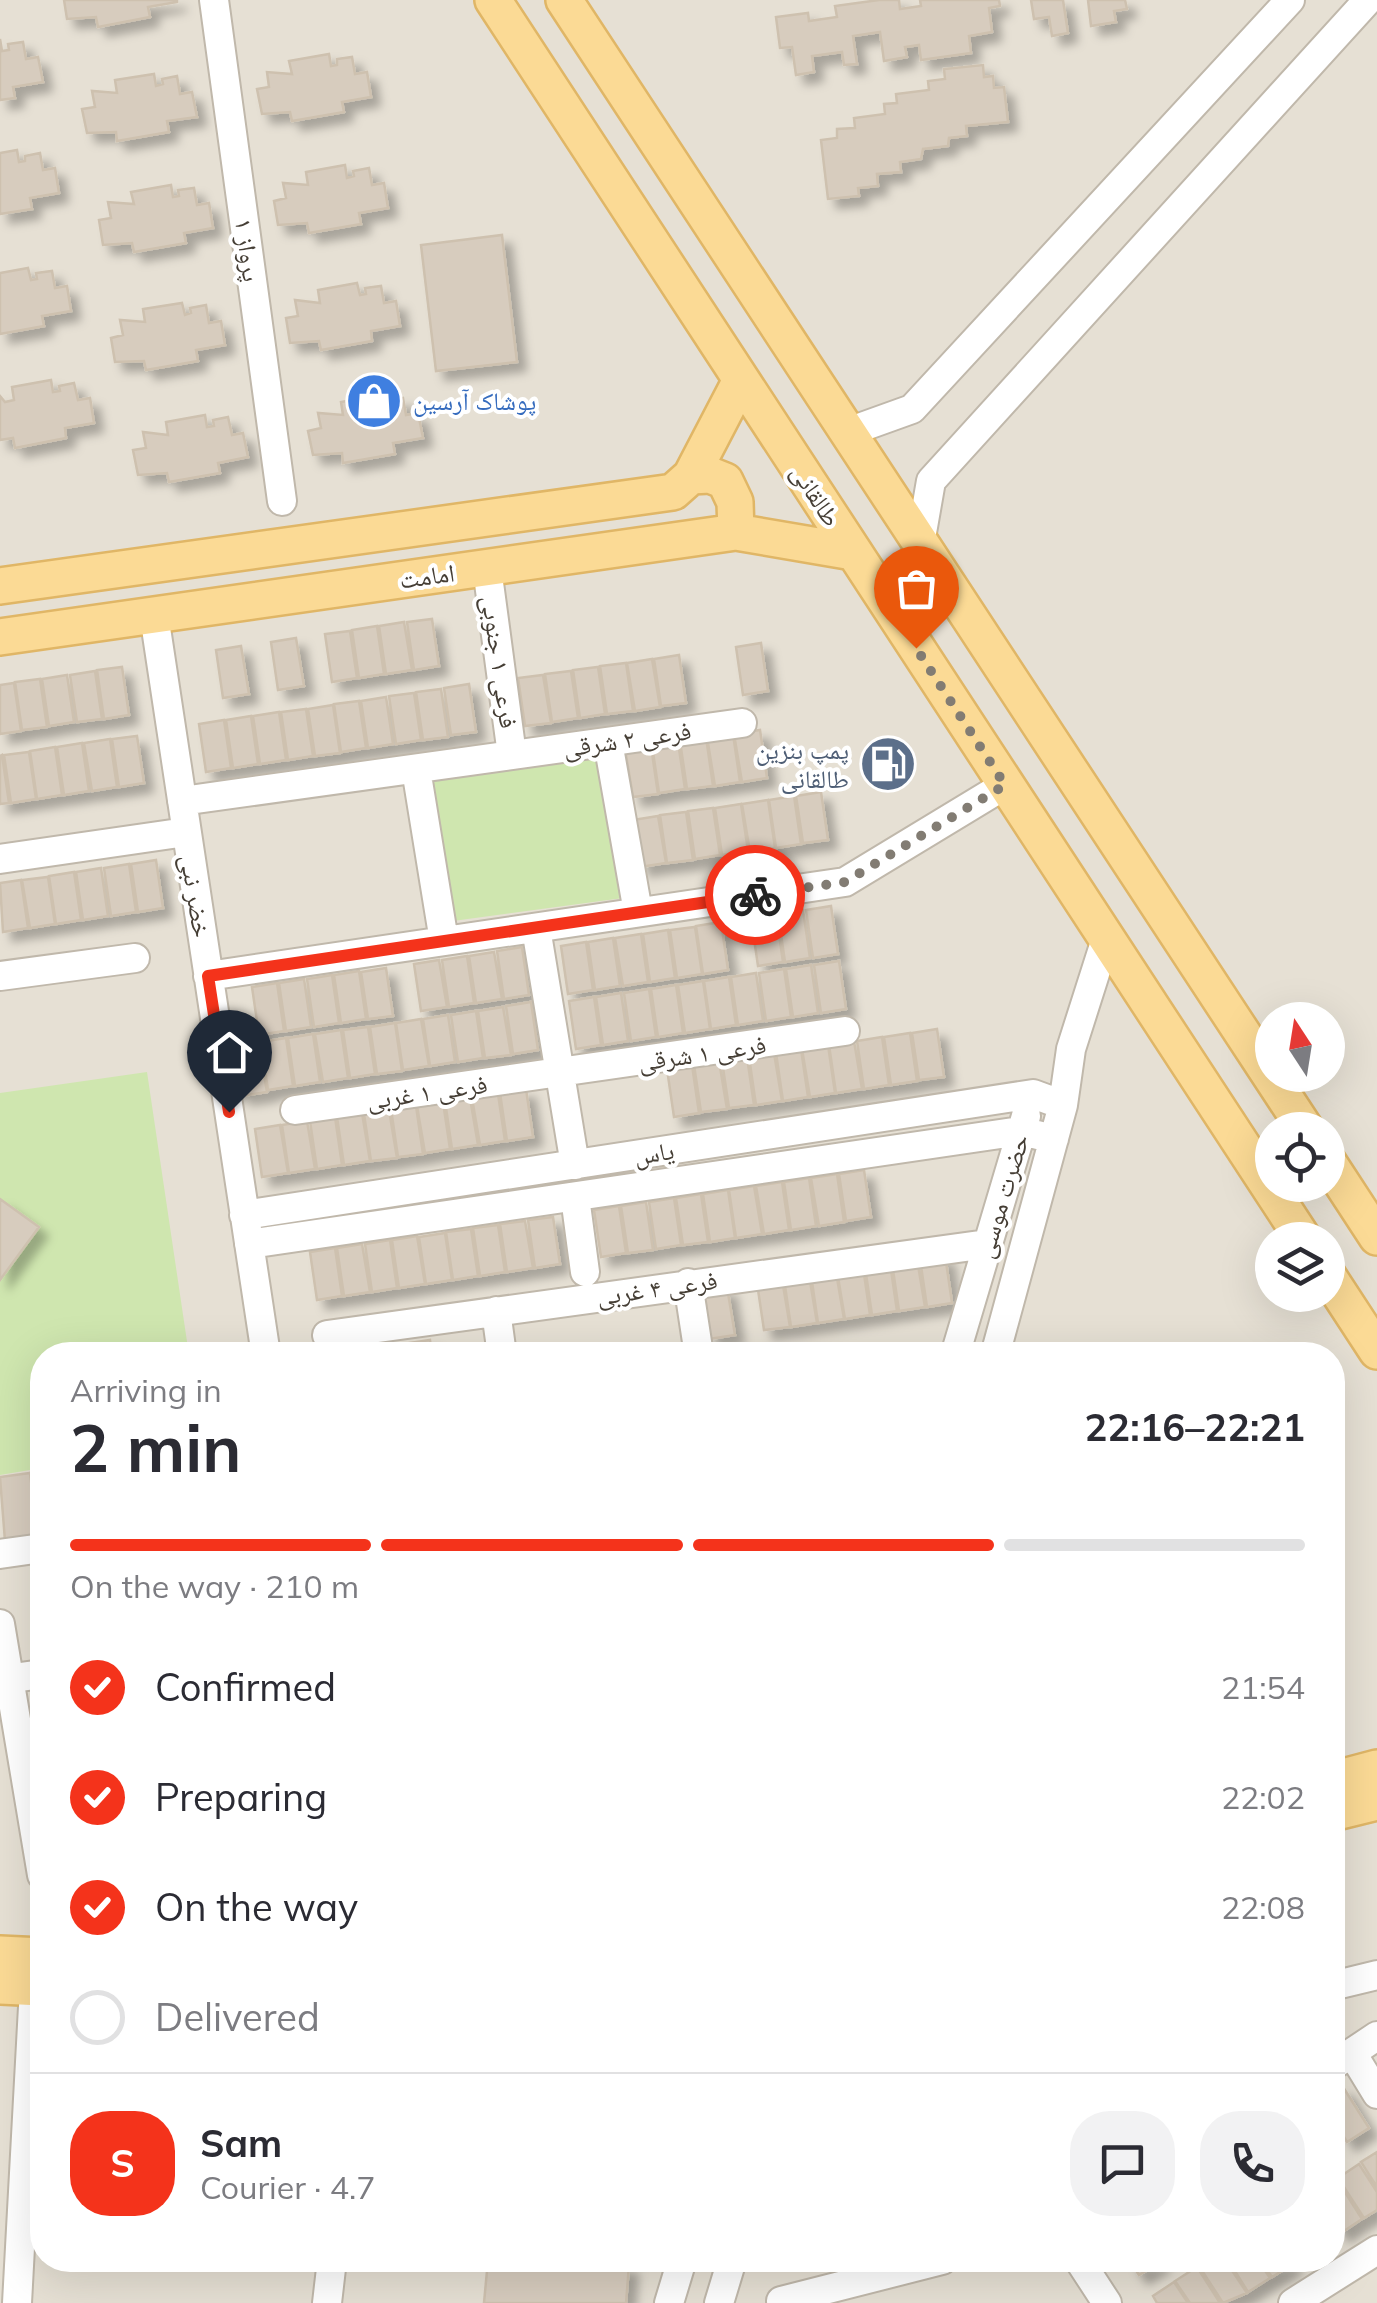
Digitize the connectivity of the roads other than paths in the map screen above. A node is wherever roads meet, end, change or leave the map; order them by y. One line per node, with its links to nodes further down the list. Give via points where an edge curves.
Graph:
1 (214, 0): 9 (street, پرواز ۱)
2 (494, 0): 6 (main road, طالقانی)
3 (564, 0): 7 (main road)
4 (1290, 0): 7 (street, via 912,409)
5 (1368, 0): 11 (street, via 930,480)
6 (741, 380): 8 (main road); 12 (main road, طالقانی)
7 (848, 432): 11 (main road)
8 (690, 476): 10 (main road, via 724,480 735,502); 14 (main road, امامت, via 674,492)
9 (282, 501)
10 (736, 532): 12 (main road, امامت); 13 (main road, امامت)
11 (920, 544): 38 (main road)
12 (853, 552): 21 (main road, طالقانی)
13 (487, 568): 15 (main road, امامت); 19 (street, فرعی ۱ جنوبی)
14 (0, 586)
15 (154, 616): 16 (main road, امامت); 22 (street, خضر نبی)
16 (0, 638)
17 (742, 723): 18 (street, فرعی ۲ شرقی)
18 (608, 742): 19 (street, فرعی ۲ شرقی); 25 (street)
19 (512, 755): 20 (street, فرعی ۲ شرقی)
20 (416, 769): 22 (street, فرعی ۲ شرقی); 28 (street)
21 (1005, 785): 25 (street, via 845,882); 27 (main road, طالقانی)
22 (182, 801): 23 (street, خضر نبی)
23 (186, 832): 24 (street); 31 (street, خضر نبی)
24 (0, 859)
25 (638, 912): 26 (street)
26 (536, 928): 28 (street); 34 (street)
27 (1106, 940): 33 (street, حضرت موسی); 45 (main road, طالقانی)
28 (444, 941): 31 (street)
29 (135, 958): 30 (street)
30 (0, 976)
31 (208, 976): 44 (street, خضر نبی)
32 (845, 1032): 34 (street, فرعی ۱ شرقی)
33 (1071, 1049): 35 (street, حضرت موسی); 36 (street, حضرت موسی)
34 (560, 1074): 37 (street, فرعی ۱ غربی); 41 (street)
35 (1033, 1094): 36 (street, یاس); 39 (street, حضرت موسی); 41 (street, یاس)
36 (1063, 1105): 40 (street, حضرت موسی)
37 (295, 1110)
38 (1294, 1112)
39 (1021, 1131): 40 (street, یاس); 43 (street, یاس); 48 (street, حضرت موسی)
40 (1054, 1139): 58 (street, حضرت موسی)
41 (575, 1165): 44 (street, یاس)
42 (1345, 1188): 46 (main road)
43 (575, 1197): 47 (street, یاس); 49 (street)
44 (244, 1215): 47 (street, خضر نبی)
45 (1292, 1222)
46 (1377, 1237)
47 (249, 1244): 54 (street, خضر نبی)
48 (987, 1244): 50 (street, فرعی ۴ غربی); 57 (street, حضرت موسی)
49 (585, 1272)
50 (688, 1283): 52 (street, فرعی ۴ غربی); 56 (street)
51 (1345, 1302): 59 (main road)
52 (496, 1311): 53 (street, فرعی ۴ غربی); 55 (street)
53 (327, 1336)
54 (264, 1342)
55 (500, 1342)
56 (697, 1342)
57 (959, 1342)
58 (999, 1342)
59 (1377, 1351)
60 (30, 1550): 61 (street)
61 (0, 1554)
62 (0, 1624): 64 (street)
63 (30, 1676): 64 (street)
64 (5, 1680): 69 (street)
65 (1377, 1768): 66 (main road)
66 (1345, 1777)
67 (1377, 1802): 68 (main road)
68 (1345, 1810)
69 (30, 1812)
70 (0, 1954): 72 (main road)
71 (1377, 1975): 73 (street)
72 (30, 1980): 78 (street)
73 (1345, 1983)
74 (1377, 2036): 75 (street)
75 (1345, 2058)
76 (1345, 2063): 77 (street)
77 (1377, 2094)
78 (22, 2201): 88 (street)
79 (1376, 2253): 86 (street)
80 (331, 2272): 89 (street)
81 (678, 2272): 90 (street)
82 (728, 2272): 91 (street)
83 (896, 2272): 87 (street)
84 (1087, 2272): 92 (street)
85 (1344, 2272): 93 (street)
86 (1345, 2272)
87 (781, 2302)
88 (17, 2303)
89 (327, 2303)
90 (668, 2303)
91 (719, 2303)
92 (1106, 2303)
93 (1293, 2303)

